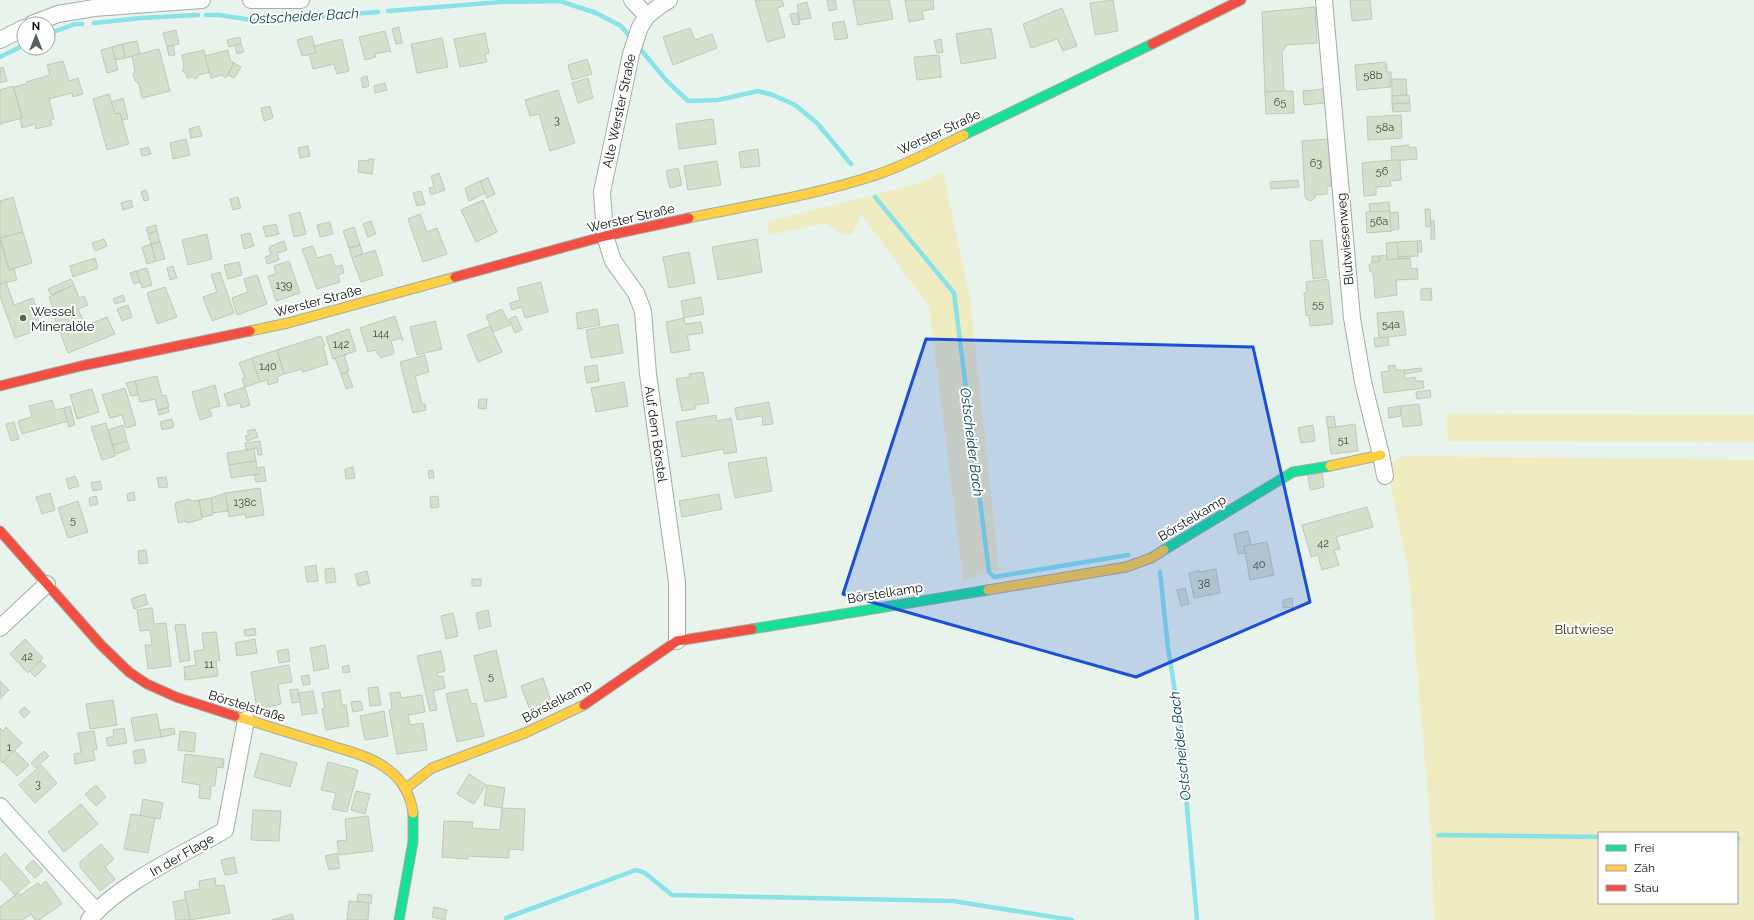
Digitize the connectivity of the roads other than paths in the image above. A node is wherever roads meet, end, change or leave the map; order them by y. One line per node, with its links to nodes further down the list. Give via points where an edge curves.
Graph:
1 (202, 0): 8 (street, via 94,8)
2 (251, 0): 3 (street)
3 (300, 0)
4 (632, 0): 9 (street)
5 (669, 0): 9 (street, via 660,5)
6 (1241, 0): 12 (street, Werster Straße, via 911,161 876,175 814,192)
7 (1324, 0): 14 (street, Blutwiesenweg, via 1352,318 1362,382)
8 (53, 16)
9 (644, 22): 12 (street, Alte Werster Straße, via 630,54 602,192)
10 (16, 32): 11 (street)
11 (0, 40)
12 (605, 236): 13 (street, Werster Straße, via 288,323 81,366); 19 (street, Auf dem Börstel, via 613,261 636,293 643,311 648,374 677,582)
13 (0, 386)
14 (1381, 455): 15 (street, Blutwiesenweg); 19 (street, Börstelkamp, via 1293,472 1151,558 1126,567)
15 (1385, 476)
16 (0, 531): 17 (street, Börstelstraße)
17 (46, 584): 18 (street); 20 (street, Börstelstraße, via 129,672 176,697)
18 (0, 628)
19 (677, 640): 21 (street, Börstelkamp, via 585,704 525,733 432,768)
20 (246, 720): 21 (street, Börstelstraße, via 354,753 378,763 393,773); 23 (street, In der Flage, via 225,830 135,881)
21 (406, 789): 24 (street, Börstelstraße, via 414,809 415,829)
22 (0, 806): 23 (street)
23 (93, 915)
24 (400, 920)

